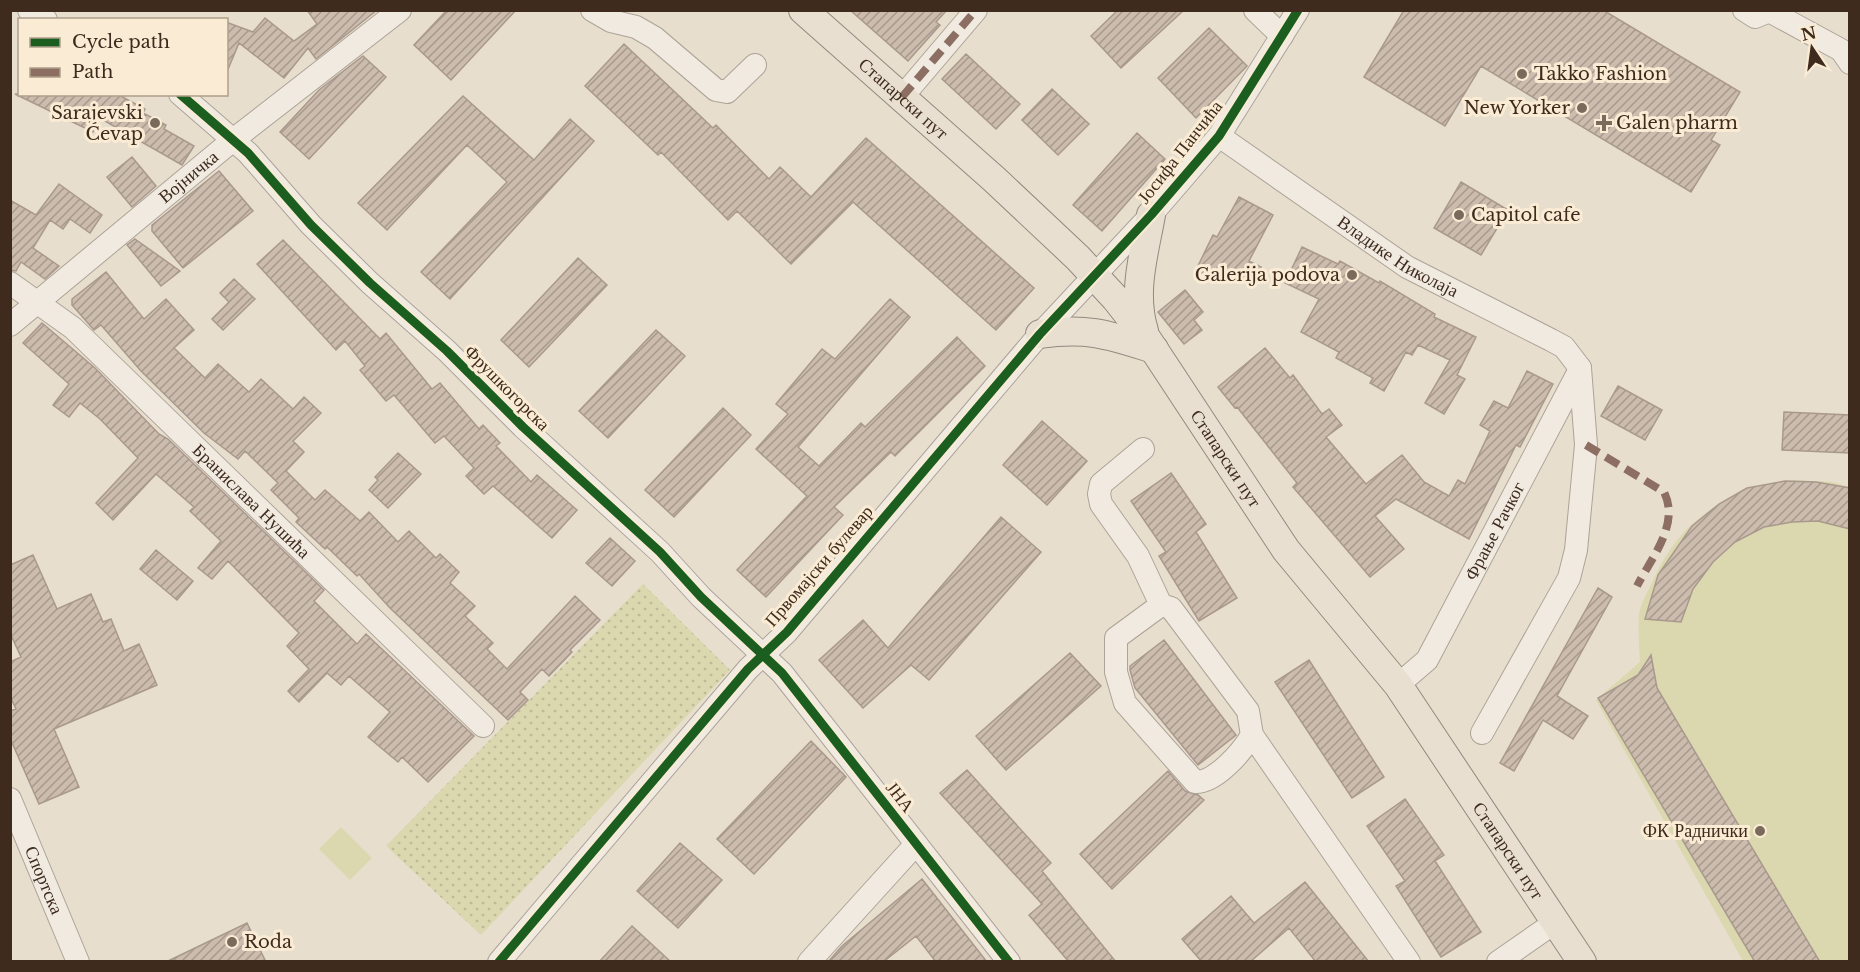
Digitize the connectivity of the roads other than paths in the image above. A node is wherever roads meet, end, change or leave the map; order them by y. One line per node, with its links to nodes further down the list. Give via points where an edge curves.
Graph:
1 (29, 10): 9 (street)
2 (400, 10): 16 (street, Војничка)
3 (592, 10): 12 (street, via 655,38 716,90 727,92)
4 (803, 10): 14 (main road, Стапарски пут)
5 (976, 10): 14 (street)
6 (1255, 10): 10 (street)
7 (1298, 10): 10 (street, Јосифа Панчића)
8 (1760, 13): 11 (street, via 1841,50)
9 (43, 18)
10 (1282, 36): 15 (street, Јосифа Панчића)
11 (1850, 63)
12 (754, 64)
13 (182, 96): 16 (street, Фрушкогорска)
14 (902, 97): 18 (main road, Стапарски пут)
15 (1219, 136): 17 (street, Јосифа Панчића); 24 (street, Владике Николаја, via 1407,267 1564,347)
16 (234, 140): 20 (street, Војничка); 27 (street, Фрушкогорска, via 370,283 660,552)
17 (1151, 215): 18 (street, Јосифа Панчића); 23 (main road, via 1138,294 1138,310)
18 (1095, 275): 22 (street, Првомајски булевар); 23 (main road, Стапарски пут)
19 (10, 283): 20 (street, Бранислава Нушића)
20 (37, 301): 21 (street, Војничка); 29 (street, Бранислава Нушића, via 73,328)
21 (10, 325)
22 (1040, 334): 23 (main road, via 1067,330 1097,332); 27 (street, Првомајски булевар, via 787,632)
23 (1149, 343): 28 (main road, Стапарски пут, via 1286,550)
24 (1580, 368): 28 (street, Фрање Рачког, via 1426,660); 30 (street, via 1586,445 1576,550 1569,578)
25 (1143, 449): 26 (street, via 1101,484 1099,494 1101,504 1138,556)
26 (1161, 605): 31 (street, via 1171,609 1248,711); 31 (street, via 1116,638 1116,672 1125,703 1195,782 1211,778)
27 (762, 654): 33 (street, ЈНА, via 782,673); 36 (street, Првомајски булевар)
28 (1398, 685): 34 (main road, Стапарски пут)
29 (483, 726)
30 (1482, 733)
31 (1252, 735): 39 (street)
32 (10, 798): 35 (street, Спортска)
33 (916, 844): 37 (street); 38 (street, ЈНА)
34 (1557, 921): 40 (street); 41 (main road, Стапарски пут)
35 (78, 962)
36 (499, 962)
37 (809, 962)
38 (1009, 962)
39 (1409, 962)
40 (1498, 962)
41 (1582, 962)

